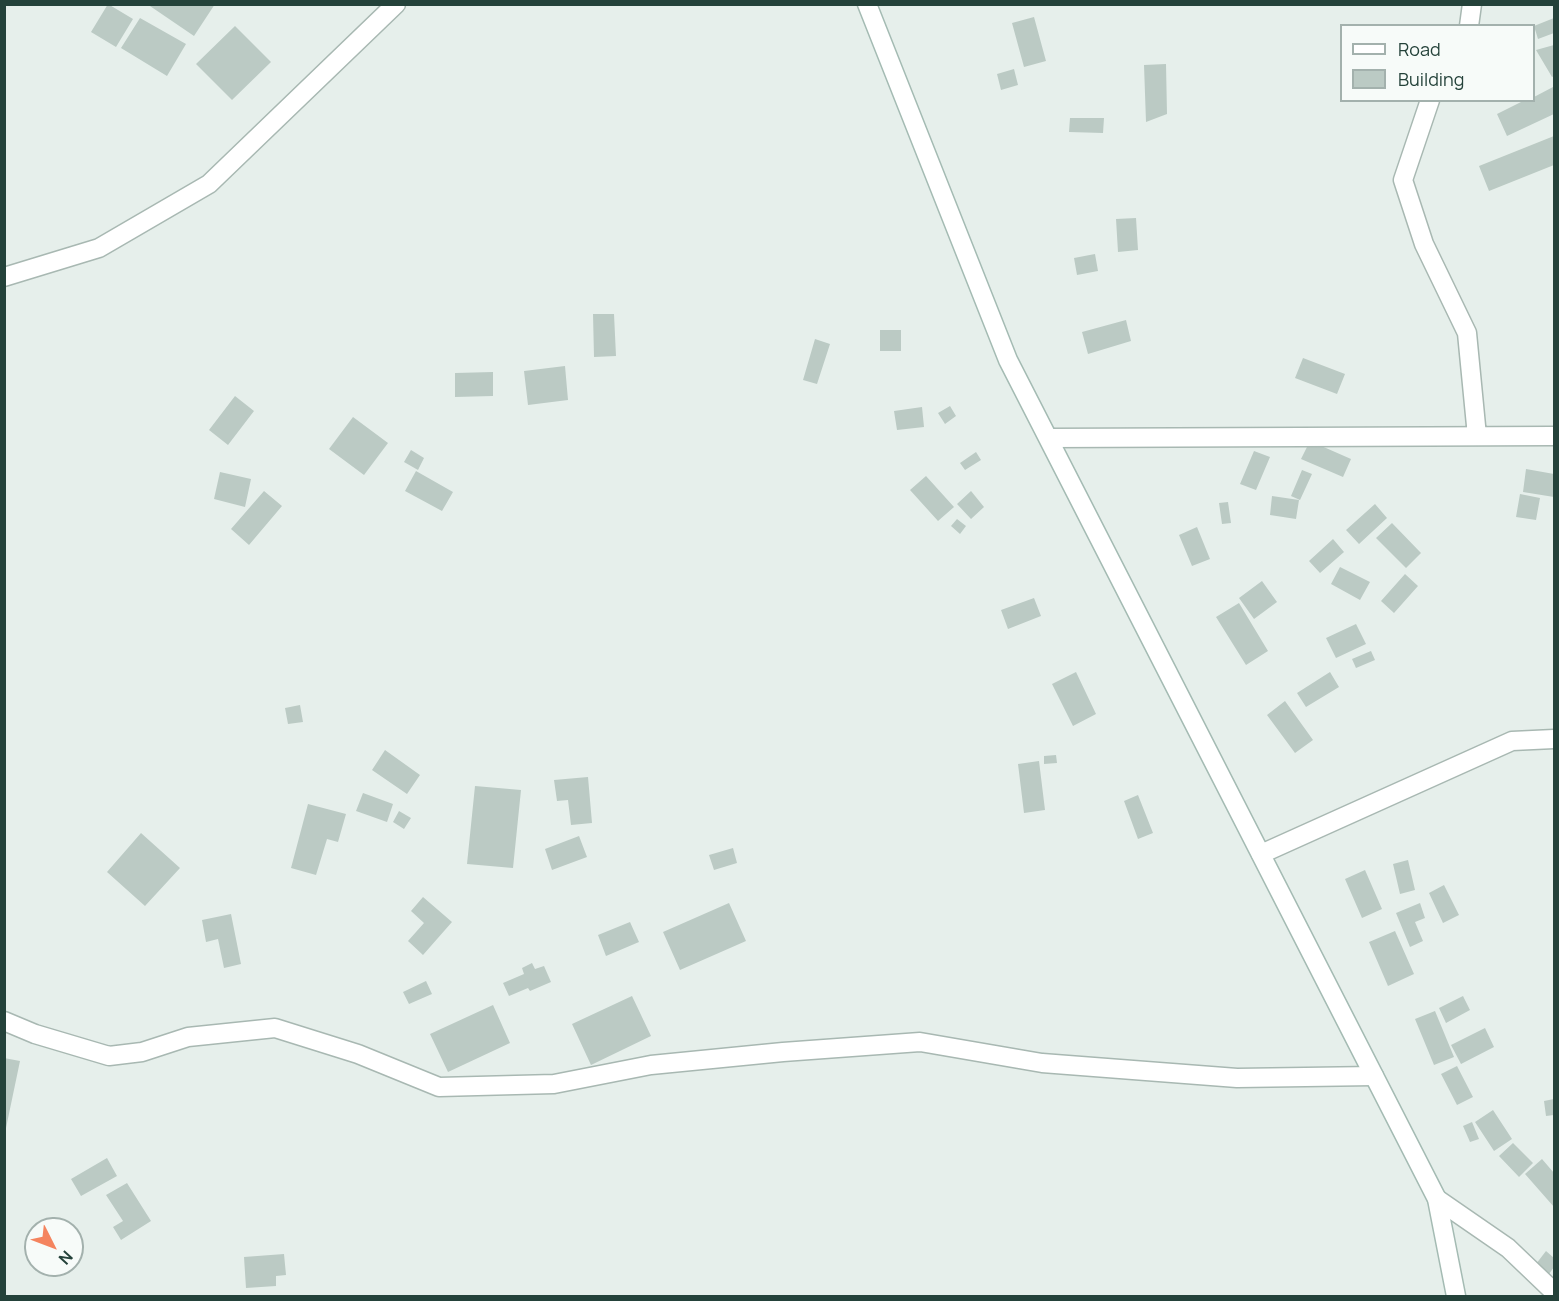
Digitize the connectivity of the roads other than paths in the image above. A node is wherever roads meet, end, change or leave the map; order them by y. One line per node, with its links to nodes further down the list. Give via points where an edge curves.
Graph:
1 (396, 4): 6 (street, via 209,184 99,248)
2 (867, 4): 9 (street, via 1008,360)
3 (1472, 4): 4 (street)
4 (1469, 24)
5 (1429, 102): 7 (street, via 1403,180 1424,244 1467,333)
6 (4, 277)
7 (1477, 436): 8 (street); 9 (street)
8 (1554, 436)
9 (1049, 438): 11 (street)
10 (1554, 739): 11 (street, via 1512,741)
11 (1261, 854): 13 (street)
12 (4, 1021): 13 (street, via 109,1056 142,1052 188,1037 275,1028 358,1054 440,1087 554,1084 651,1065 920,1042 1042,1063 1237,1078)
13 (1374, 1076): 14 (street)
14 (1437, 1198): 15 (street, via 1508,1248); 16 (street)
15 (1554, 1292)
16 (1456, 1296)

